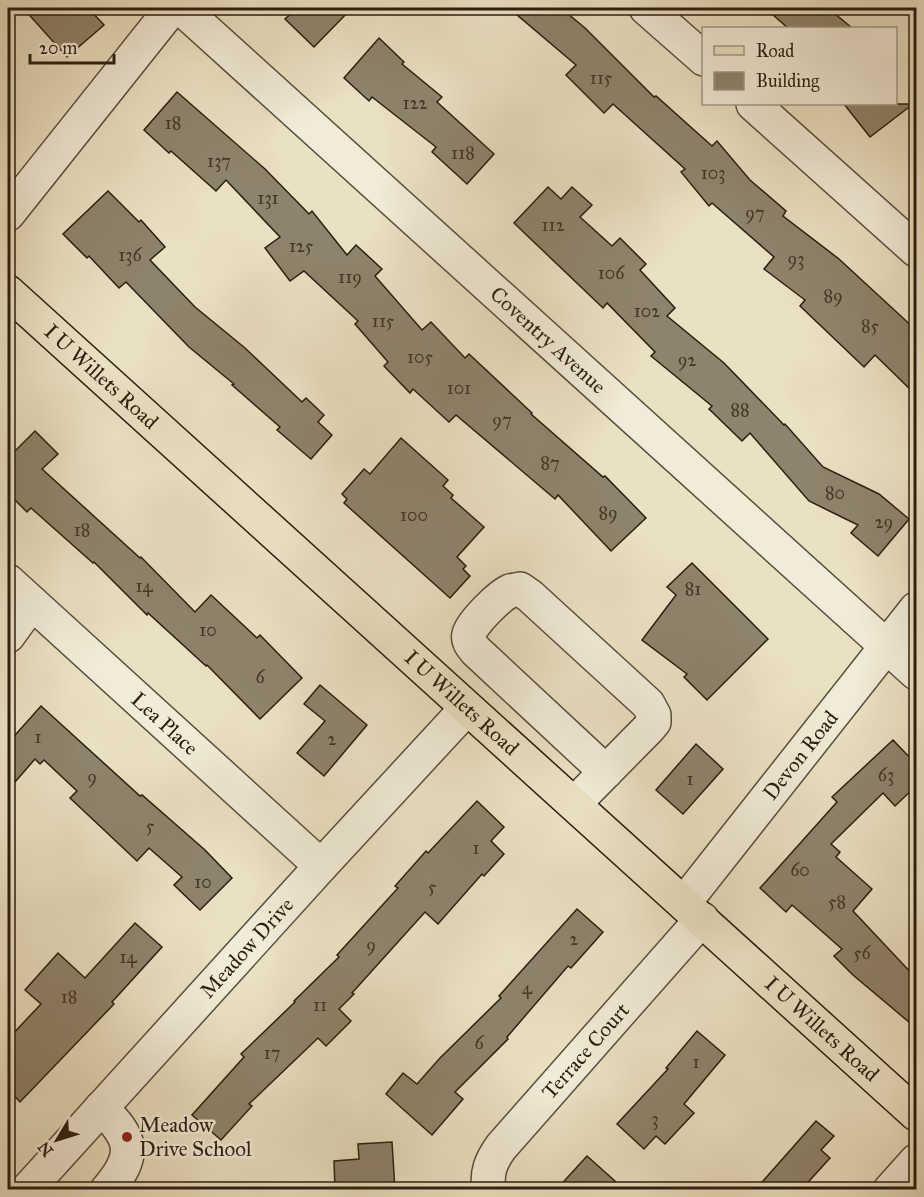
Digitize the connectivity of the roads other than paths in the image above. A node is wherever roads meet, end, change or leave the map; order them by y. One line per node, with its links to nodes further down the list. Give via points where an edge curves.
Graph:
1 (172, 8): 6 (street)
2 (181, 8): 13 (street, Coventry Avenue)
3 (646, 8): 4 (street)
4 (702, 57)
5 (754, 105): 7 (street)
6 (8, 214)
7 (916, 250)
8 (8, 292): 15 (main road, I U Willets Road)
9 (8, 581): 10 (street, Lea Place)
10 (32, 603): 12 (street); 18 (street, Lea Place)
11 (916, 609): 13 (street, Devon Road)
12 (8, 636)
13 (887, 646): 14 (street, Coventry Avenue); 19 (street, Devon Road)
14 (916, 673)
15 (467, 708): 17 (main road, I U Willets Road); 18 (street, Meadow Drive)
16 (606, 772): 16 (street, via 654,722 654,715 648,704 530,596 520,589 510,591 479,620 469,633 469,641); 17 (street)
17 (574, 804): 19 (main road, I U Willets Road)
18 (321, 866): 20 (street, Meadow Drive)
19 (693, 911): 21 (main road, I U Willets Road); 25 (street, Terrace Court, via 654,976 501,1147 492,1160 487,1178)
20 (101, 1108): 23 (street, Meadow Drive); 24 (street, via 121,1129 128,1151 123,1168)
21 (916, 1114)
22 (916, 1161): 26 (street)
23 (27, 1190)
24 (106, 1190)
25 (489, 1190)
26 (890, 1190)

